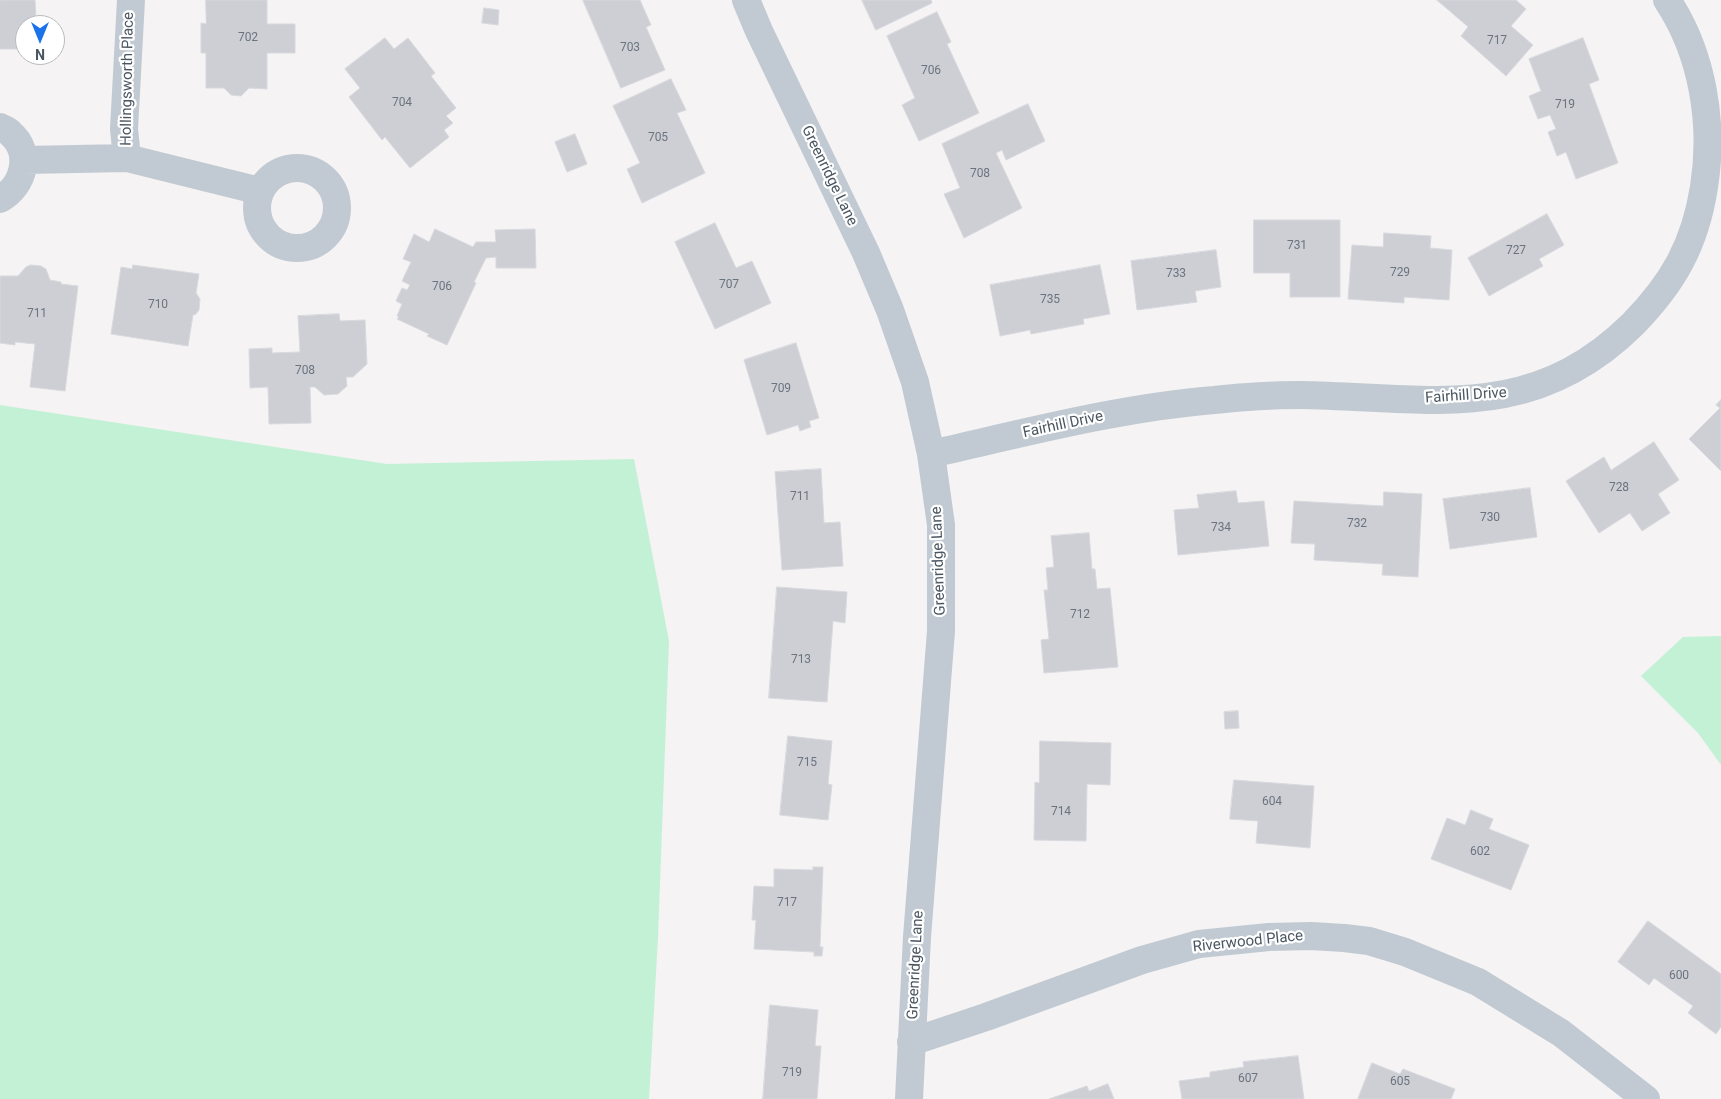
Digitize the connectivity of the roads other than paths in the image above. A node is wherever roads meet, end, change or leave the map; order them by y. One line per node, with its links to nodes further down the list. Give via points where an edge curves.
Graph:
1 (130, 0): 5 (street, Hollingsworth Place, via 124,129)
2 (746, 0): 9 (street, Greenridge Lane, via 890,310 915,382)
3 (1667, 0): 9 (street, Fairhill Drive, via 1696,57 1706,113 1708,142 1701,204 1685,254 1654,303 1616,340 1571,372 1518,392 1490,398 1443,401 1298,395 1213,400 1142,409)
4 (0, 127): 6 (street, via 11,133 20,145)
5 (127, 158): 6 (street, Hollingsworth Place); 7 (street, Hollingsworth Place)
6 (24, 160): 8 (street, via 22,175 14,189)
7 (260, 191)
8 (0, 199)
9 (931, 454): 10 (street, Greenridge Lane, via 941,526 941,631)
10 (911, 1042): 11 (street, Greenridge Lane); 12 (street, Riverwood Place, via 1142,960 1199,944 1269,937 1344,938 1369,941 1406,952 1478,982 1561,1033)
11 (909, 1099)
12 (1646, 1099)

